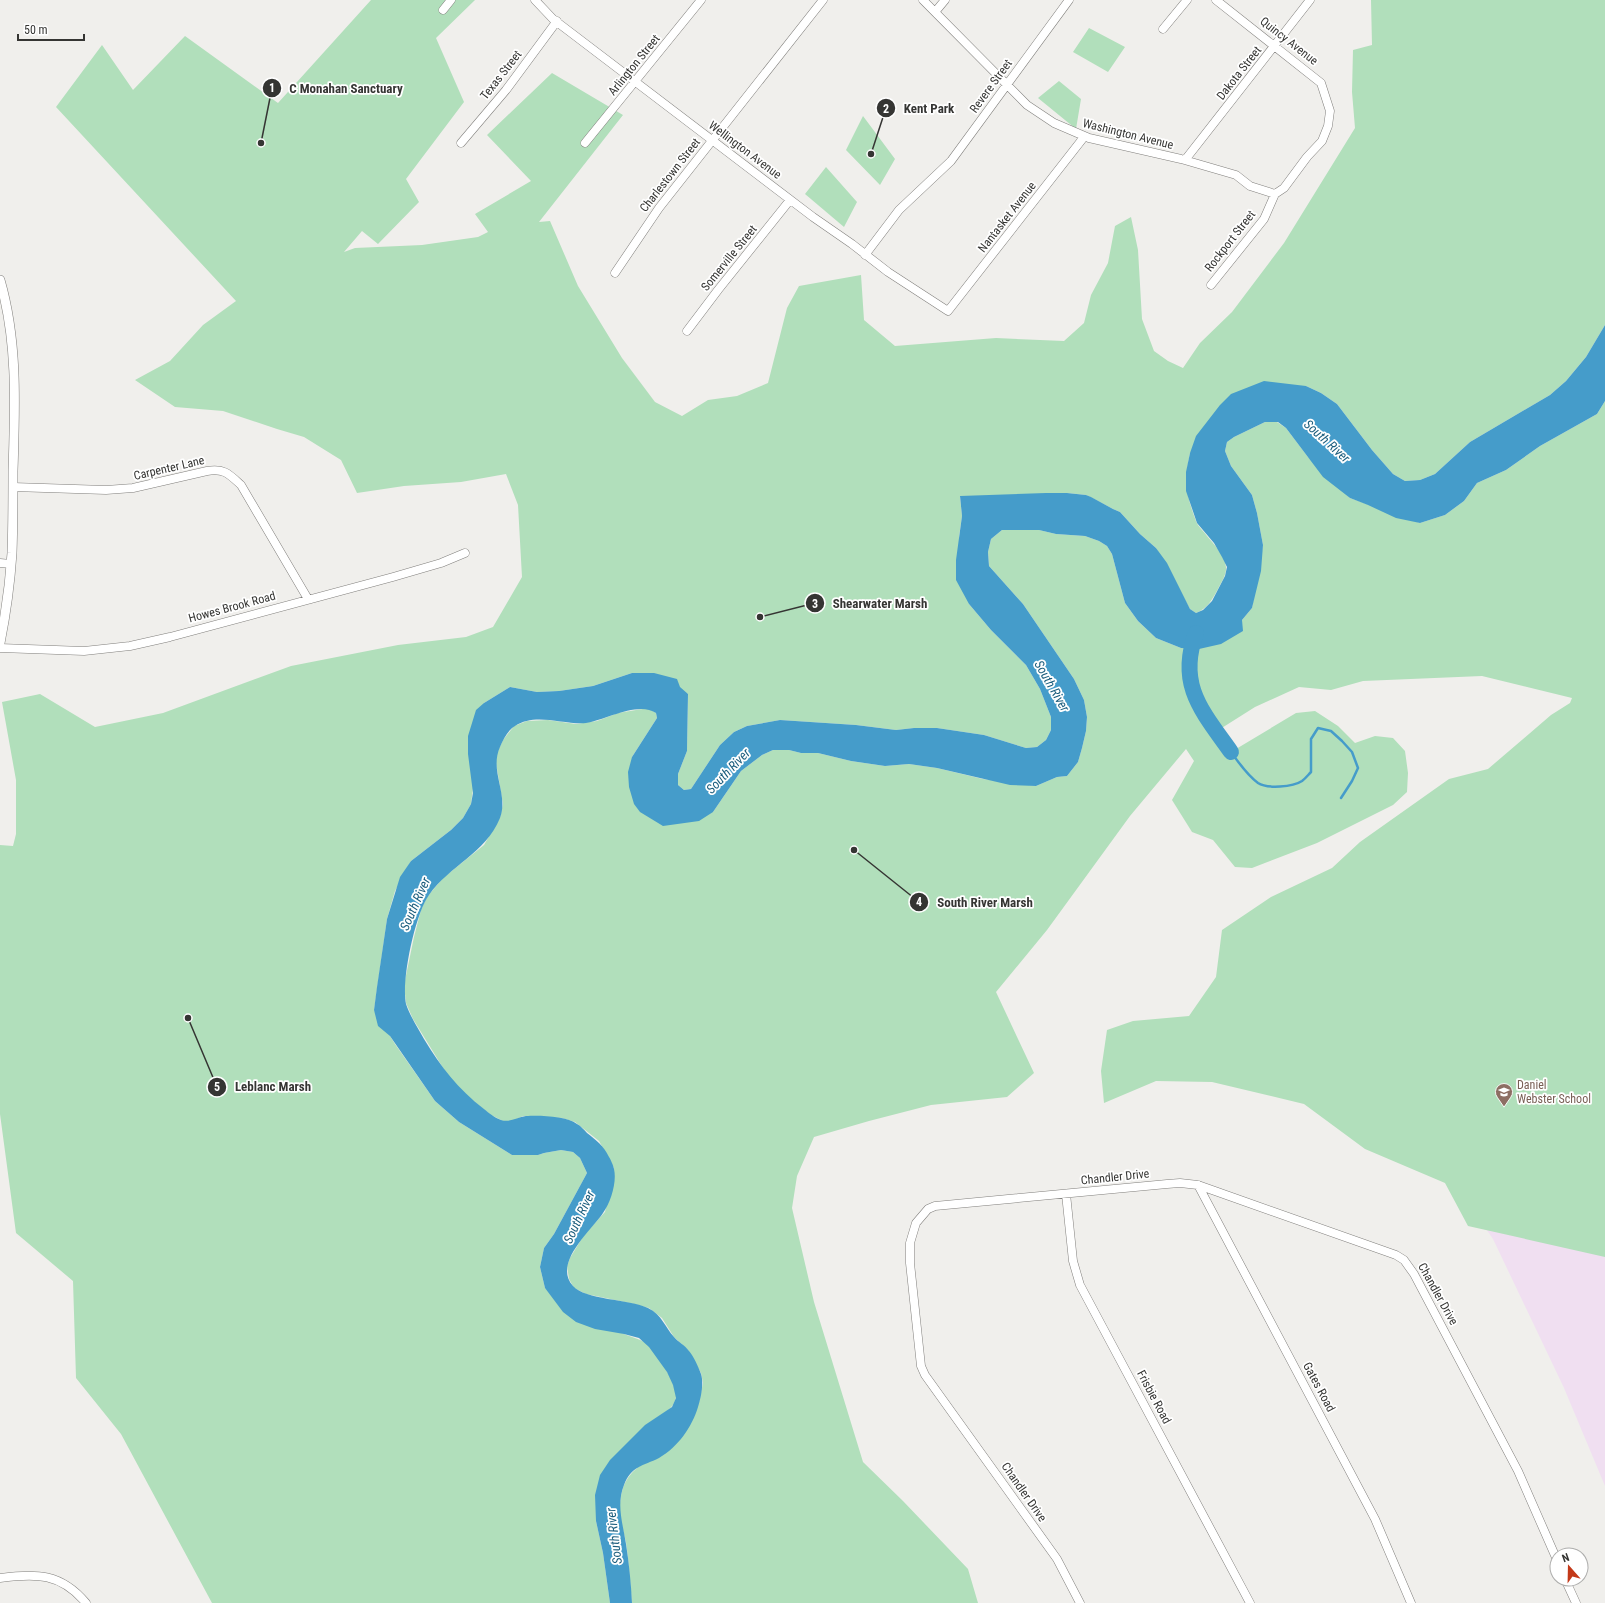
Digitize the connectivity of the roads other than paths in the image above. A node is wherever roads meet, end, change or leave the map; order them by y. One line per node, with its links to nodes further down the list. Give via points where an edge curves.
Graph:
1 (450, 0): 11 (street)
2 (535, 0): 13 (street, Wellington Avenue)
3 (701, 0): 16 (street, Arlington Street)
4 (823, 0): 20 (street, Charlestown Street)
5 (923, 0): 12 (street, Washington Avenue)
6 (945, 0): 12 (street)
7 (1069, 0): 17 (street, Revere Street)
8 (1187, 0): 14 (street)
9 (1216, 0): 15 (street, Quincy Avenue)
10 (1310, 0): 15 (street, Dakota Street)
11 (443, 10)
12 (935, 12): 17 (street, Washington Avenue)
13 (557, 21): 16 (street, Wellington Avenue); 21 (street, Texas Street, via 506,90)
14 (1163, 29)
15 (1275, 46): 18 (street, Quincy Avenue, via 1322,83 1330,104); 23 (street, Dakota Street)
16 (636, 82): 20 (street, Wellington Avenue); 22 (street, Arlington Street)
17 (1007, 85): 19 (street, Washington Avenue, via 1038,113); 26 (street, Revere Street, via 951,161 899,210)
18 (1330, 112): 24 (street, Rockport Street, via 1322,141 1284,188)
19 (1084, 137): 23 (street, Washington Avenue); 30 (street, Nantasket Avenue)
20 (712, 141): 25 (street, Wellington Avenue); 27 (street, Charlestown Street, via 650,220)
21 (461, 143)
22 (585, 143)
23 (1186, 160): 24 (street, Washington Avenue, via 1236,175 1250,186)
24 (1275, 194): 29 (street, Rockport Street, via 1264,219)
25 (790, 200): 26 (street, Wellington Avenue); 31 (street, Somerville Street)
26 (865, 255): 30 (street, Wellington Avenue)
27 (615, 273)
28 (0, 280): 32 (street, via 14,364)
29 (1210, 285)
30 (948, 311)
31 (687, 331)
32 (13, 487): 35 (street); 36 (street, Carpenter Lane, via 106,490 133,488 216,469 224,471 241,485)
33 (465, 553): 36 (street, Howes Brook Road, via 441,564)
34 (0, 563): 35 (street)
35 (11, 564): 37 (street)
36 (308, 599): 38 (street, Howes Brook Road, via 130,646 84,651)
37 (0, 643)
38 (0, 648)
39 (1198, 1185): 40 (street, Chandler Drive, via 1180,1183); 41 (street, Chandler Drive, via 1404,1260 1414,1274 1518,1471); 47 (street, Gates Road, via 1375,1519)
40 (1066, 1194): 45 (street, Chandler Drive, via 935,1206 928,1209 916,1223 910,1243 910,1263 923,1370 1057,1559); 46 (street, Frisbie Road, via 1073,1262 1080,1285)
41 (1551, 1547)
42 (0, 1578): 44 (street, via 42,1575 67,1585)
43 (1569, 1587): 48 (street)
44 (86, 1603)
45 (1080, 1603)
46 (1250, 1603)
47 (1411, 1603)
48 (1576, 1603)

